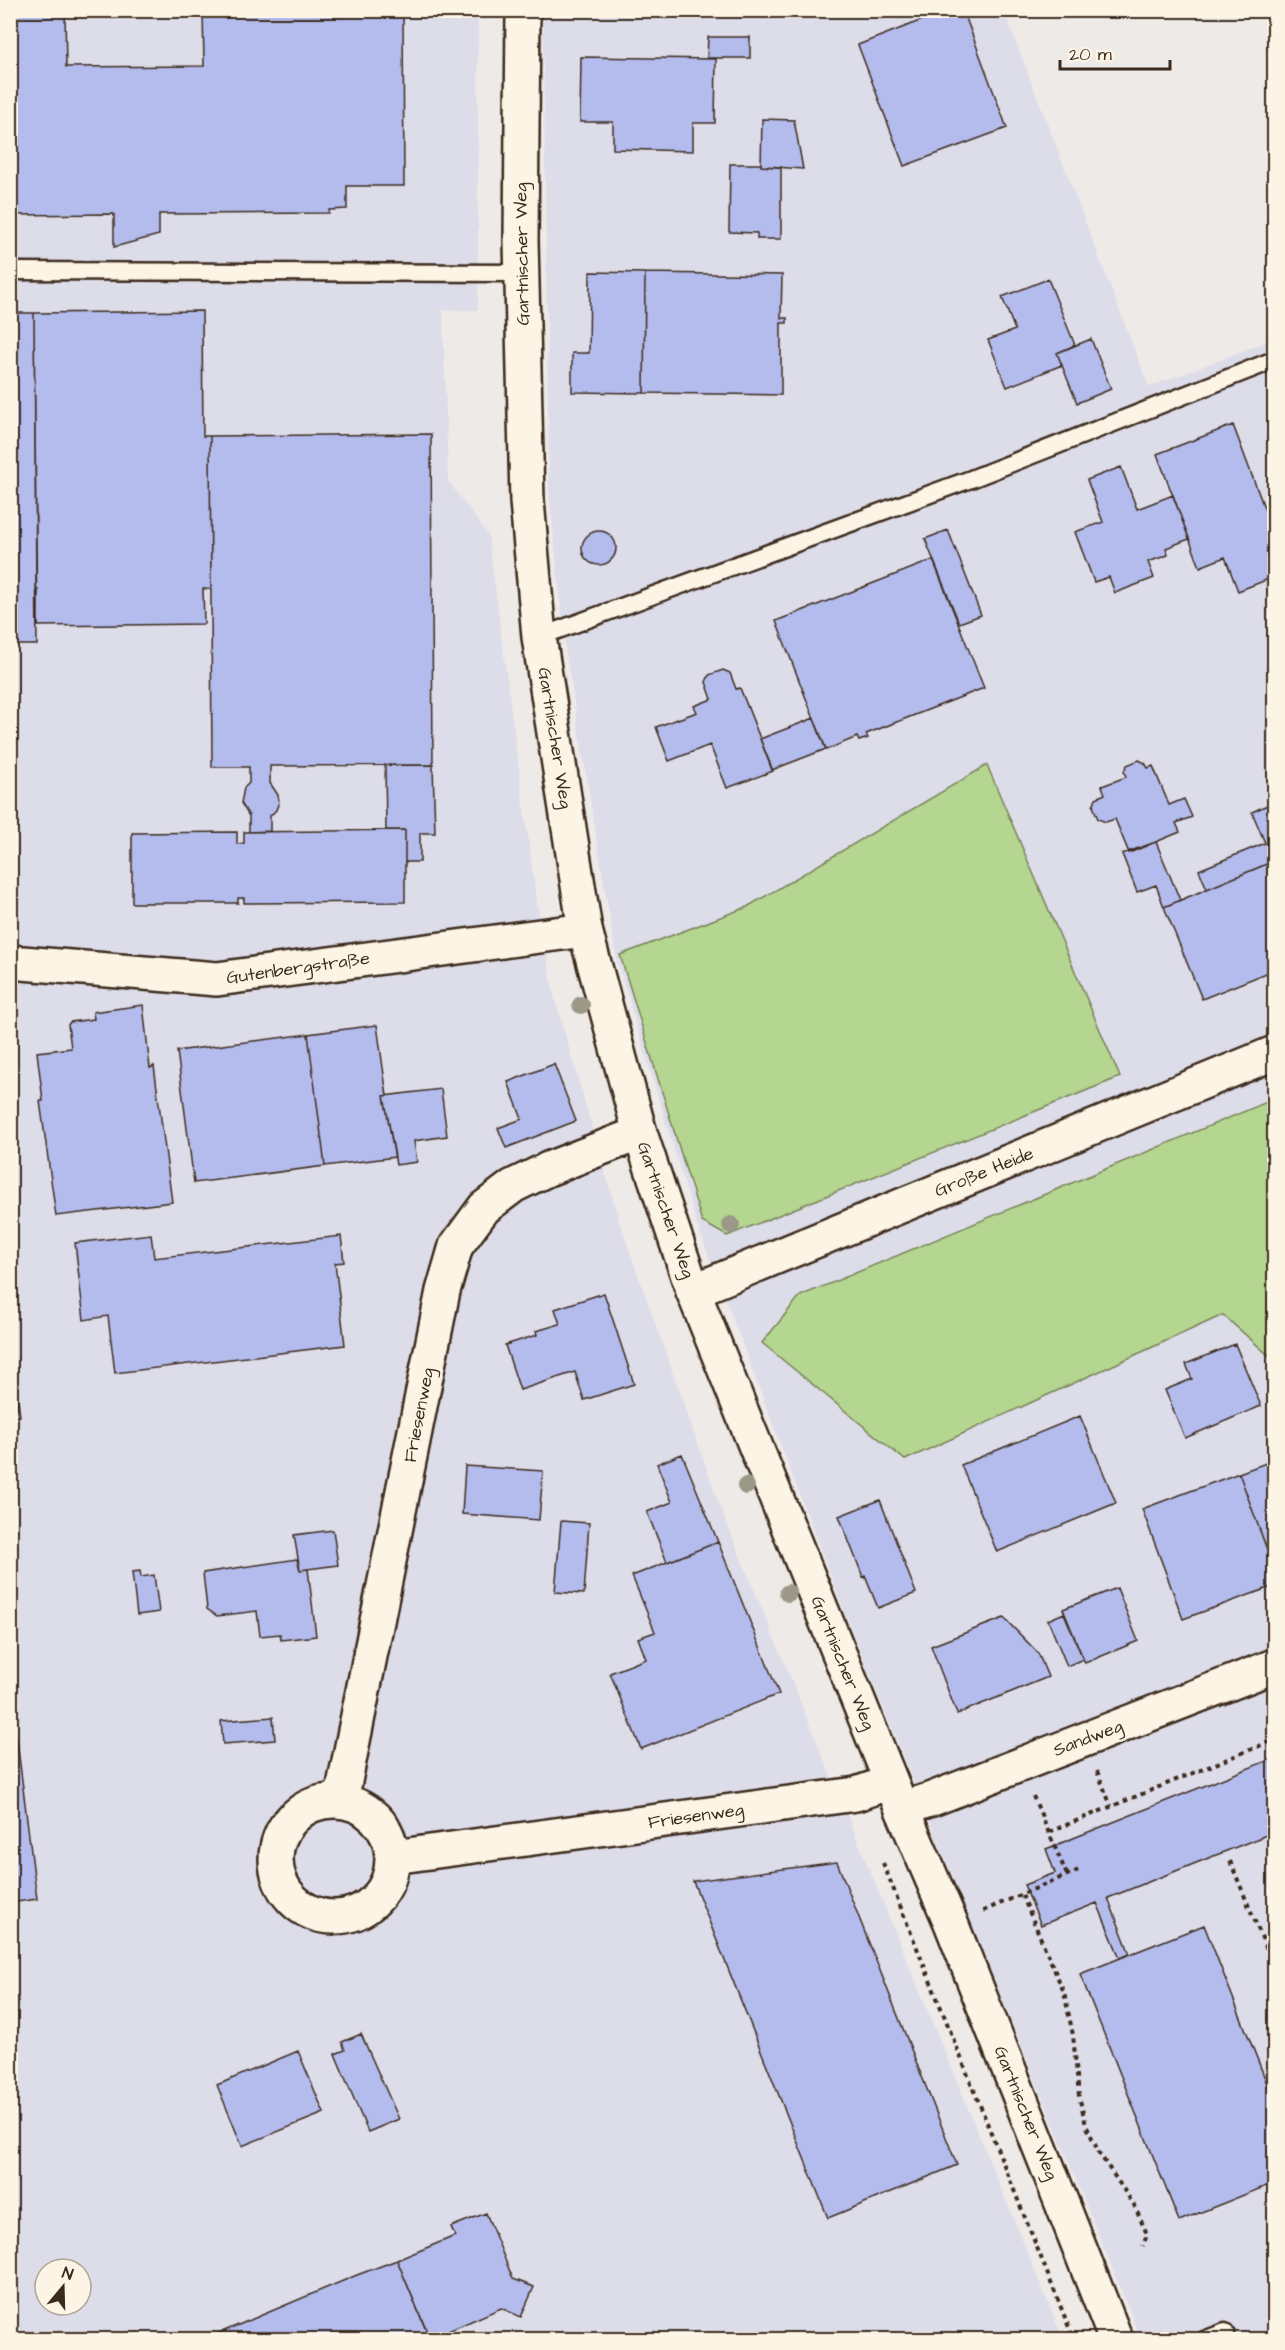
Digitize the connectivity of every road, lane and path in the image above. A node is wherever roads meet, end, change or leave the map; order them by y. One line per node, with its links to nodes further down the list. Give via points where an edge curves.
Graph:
1 (523, 10): 3 (street, Gartnischer Weg)
2 (10, 271): 3 (lane)
3 (522, 273): 5 (street, Gartnischer Weg, via 527,501)
4 (1275, 360): 5 (lane, via 971,479)
5 (539, 637): 6 (street, Gartnischer Weg)
6 (585, 930): 7 (street, Gutenbergstraße, via 217,979); 9 (street, Gartnischer Weg)
7 (10, 962)
8 (1275, 1053): 10 (street, Große Heide)
9 (640, 1133): 10 (street, Gartnischer Weg); 15 (street, Friesenweg, via 548,1168 513,1186 484,1208 456,1246 443,1291)
10 (693, 1291): 14 (street, Gartnischer Weg)
11 (1275, 1666): 13 (street, Sandweg)
12 (1275, 1740): 16 (path)
13 (1020, 1765): 14 (street, Sandweg); 16 (path)
14 (896, 1795): 17 (street, Friesenweg, via 856,1794); 22 (street, Gartnischer Weg)
15 (341, 1801): 17 (street, via 372,1814 390,1840); 17 (street, via 307,1807 292,1818 282,1833 277,1868 294,1901 328,1916 348,1915 365,1908 381,1894 390,1877)
16 (1049, 1832): 20 (path)
17 (393, 1857)
18 (1230, 1861): 23 (path)
19 (1081, 1869): 20 (path)
20 (1067, 1875): 21 (path)
21 (1022, 1895): 22 (path); 24 (path, via 1064,1992 1086,2125 1099,2153 1134,2205 1147,2234)
22 (951, 1923): 26 (street, Gartnischer Weg)
23 (1275, 1967)
24 (1143, 2246)
25 (1225, 2332): 27 (lane)
26 (1116, 2340)
27 (1204, 2340)

